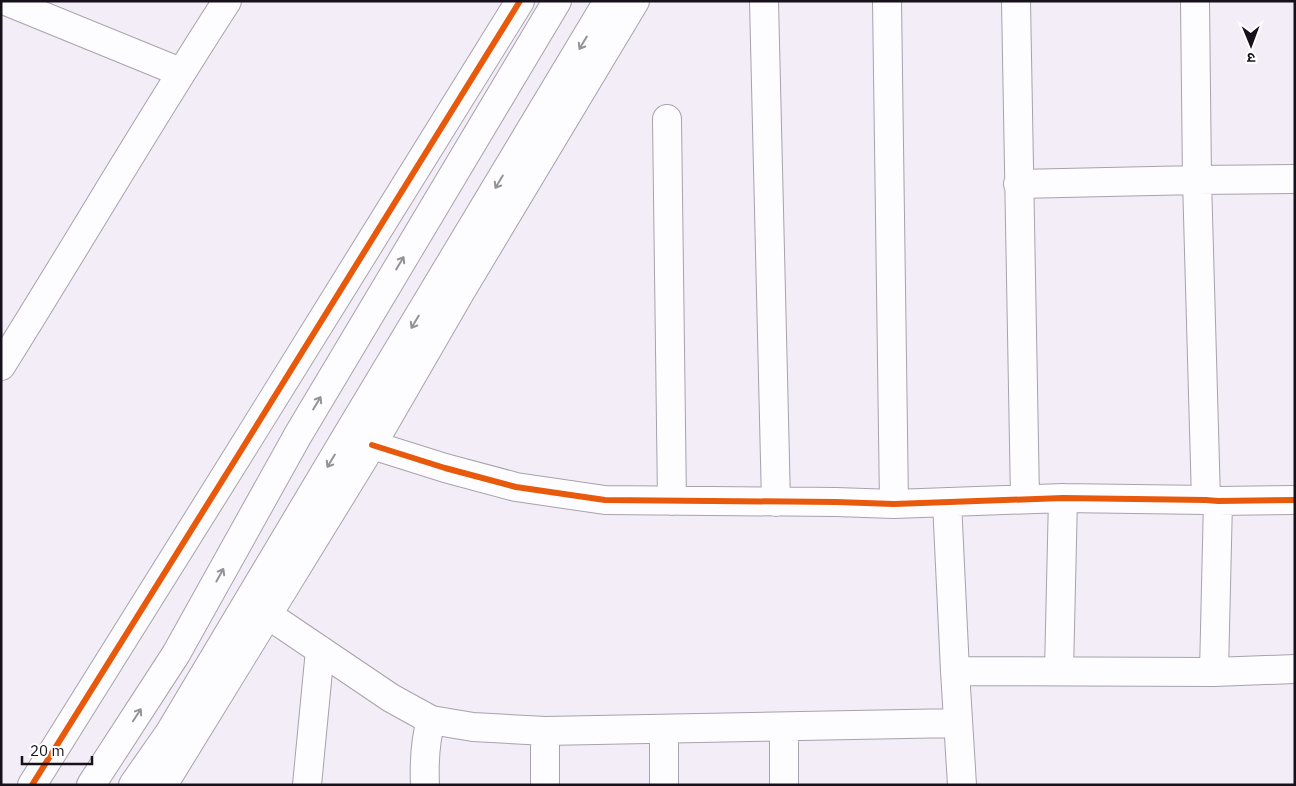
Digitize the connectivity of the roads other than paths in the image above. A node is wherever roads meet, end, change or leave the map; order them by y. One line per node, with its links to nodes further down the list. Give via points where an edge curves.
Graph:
1 (6, 1): 11 (street)
2 (227, 1): 11 (street)
3 (520, 1): 37 (street)
4 (556, 1): 38 (street, one-way to 4, via 176,654 298,435)
5 (608, 1): 26 (street, one-way to 26)
6 (635, 1): 17 (street)
7 (764, 1): 23 (street)
8 (886, 1): 25 (street)
9 (1016, 1): 15 (street)
10 (1195, 1): 14 (street)
11 (180, 72): 16 (street)
12 (667, 120): 22 (street)
13 (1295, 179): 14 (street)
14 (1198, 180): 15 (street); 20 (street)
15 (1018, 184): 19 (street)
16 (1, 366)
17 (372, 445): 22 (street, via 516,487 605,500); 26 (street)
18 (1063, 498): 19 (street); 20 (street); 30 (street)
19 (1025, 499): 24 (street)
20 (1212, 500): 21 (street); 31 (street)
21 (1295, 500)
22 (672, 501): 23 (street)
23 (776, 502): 25 (street)
24 (947, 502): 25 (street); 29 (street)
25 (894, 504)
26 (258, 608): 27 (street); 39 (street); 40 (street)
27 (320, 650): 32 (street, via 392,698); 41 (street)
28 (1295, 669): 31 (street)
29 (955, 671): 30 (street); 33 (street)
30 (1059, 671): 31 (street)
31 (1214, 672)
32 (432, 720): 36 (street, via 473,727); 42 (street, via 425,753)
33 (958, 723): 34 (street); 46 (street)
34 (784, 727): 35 (street); 45 (street)
35 (664, 729): 36 (street); 44 (street)
36 (544, 731): 43 (street)
37 (32, 785)
38 (91, 785)
39 (133, 785)
40 (164, 785)
41 (307, 785)
42 (425, 785)
43 (545, 785)
44 (664, 785)
45 (784, 785)
46 (962, 785)

